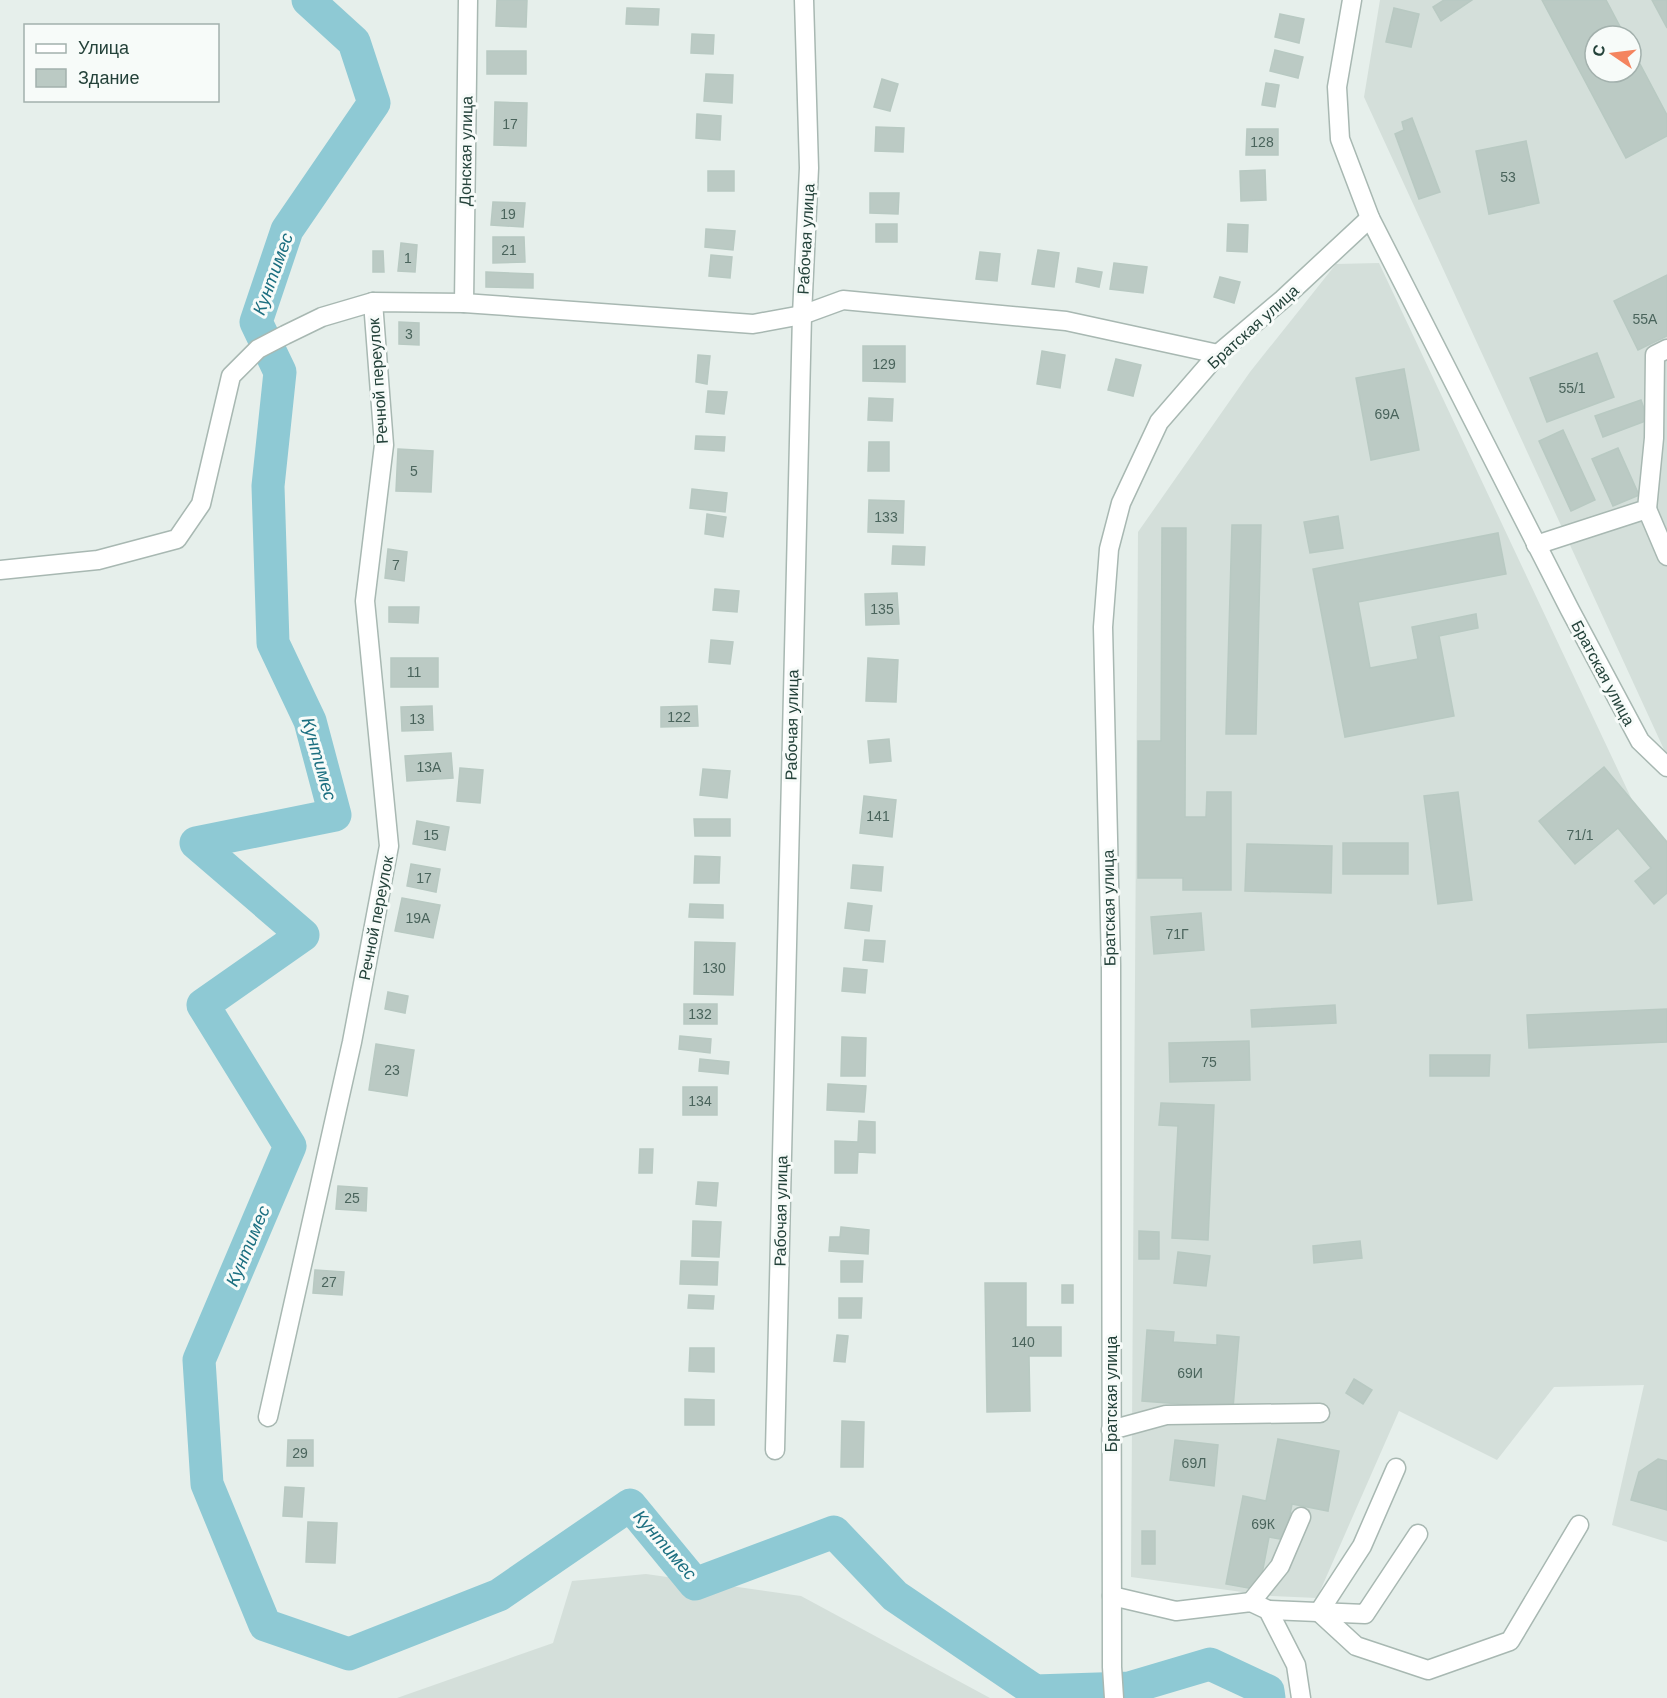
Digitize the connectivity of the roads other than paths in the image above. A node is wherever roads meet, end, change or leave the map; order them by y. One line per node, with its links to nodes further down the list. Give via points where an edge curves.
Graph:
1 (468, 0): 6 (street, Донская улица)
2 (804, 0): 7 (street, Рабочая улица, via 809,168)
3 (1352, 0): 4 (street, Братская улица, via 1337,87 1340,139)
4 (1370, 218): 9 (street, Братская улица); 11 (street, Братская улица)
5 (373, 302): 6 (street); 13 (street, via 322,317 258,349 231,376 201,504 177,539 98,561); 16 (street, Речной переулок, via 384,444 365,601 390,846 352,1042)
6 (464, 303): 7 (street, via 753,324)
7 (802, 315): 9 (street, via 843,300 1066,321); 18 (street, Рабочая улица)
8 (1667, 349): 10 (street, via 1655,355 1654,438)
9 (1218, 354): 17 (street, Братская улица, via 1159,422 1121,502 1109,549 1103,627 1111,965)
10 (1647, 509): 11 (street); 12 (street)
11 (1536, 545): 14 (street, Братская улица, via 1640,741)
12 (1667, 556)
13 (0, 570)
14 (1667, 767)
15 (1320, 1413): 17 (street, via 1166,1415)
16 (268, 1417)
17 (1111, 1430): 23 (street, Братская улица)
18 (775, 1450)
19 (1396, 1468): 26 (street, via 1362,1546)
20 (1300, 1517): 24 (street, via 1280,1566)
21 (1579, 1525): 26 (street, via 1510,1641 1428,1670 1356,1646)
22 (1418, 1534): 26 (street, via 1365,1614)
23 (1112, 1596): 24 (street, via 1176,1611); 27 (street, Братская улица)
24 (1251, 1602): 25 (street)
25 (1268, 1610): 26 (street); 28 (street, via 1296,1665)
26 (1319, 1612)
27 (1114, 1698)
28 (1301, 1698)

